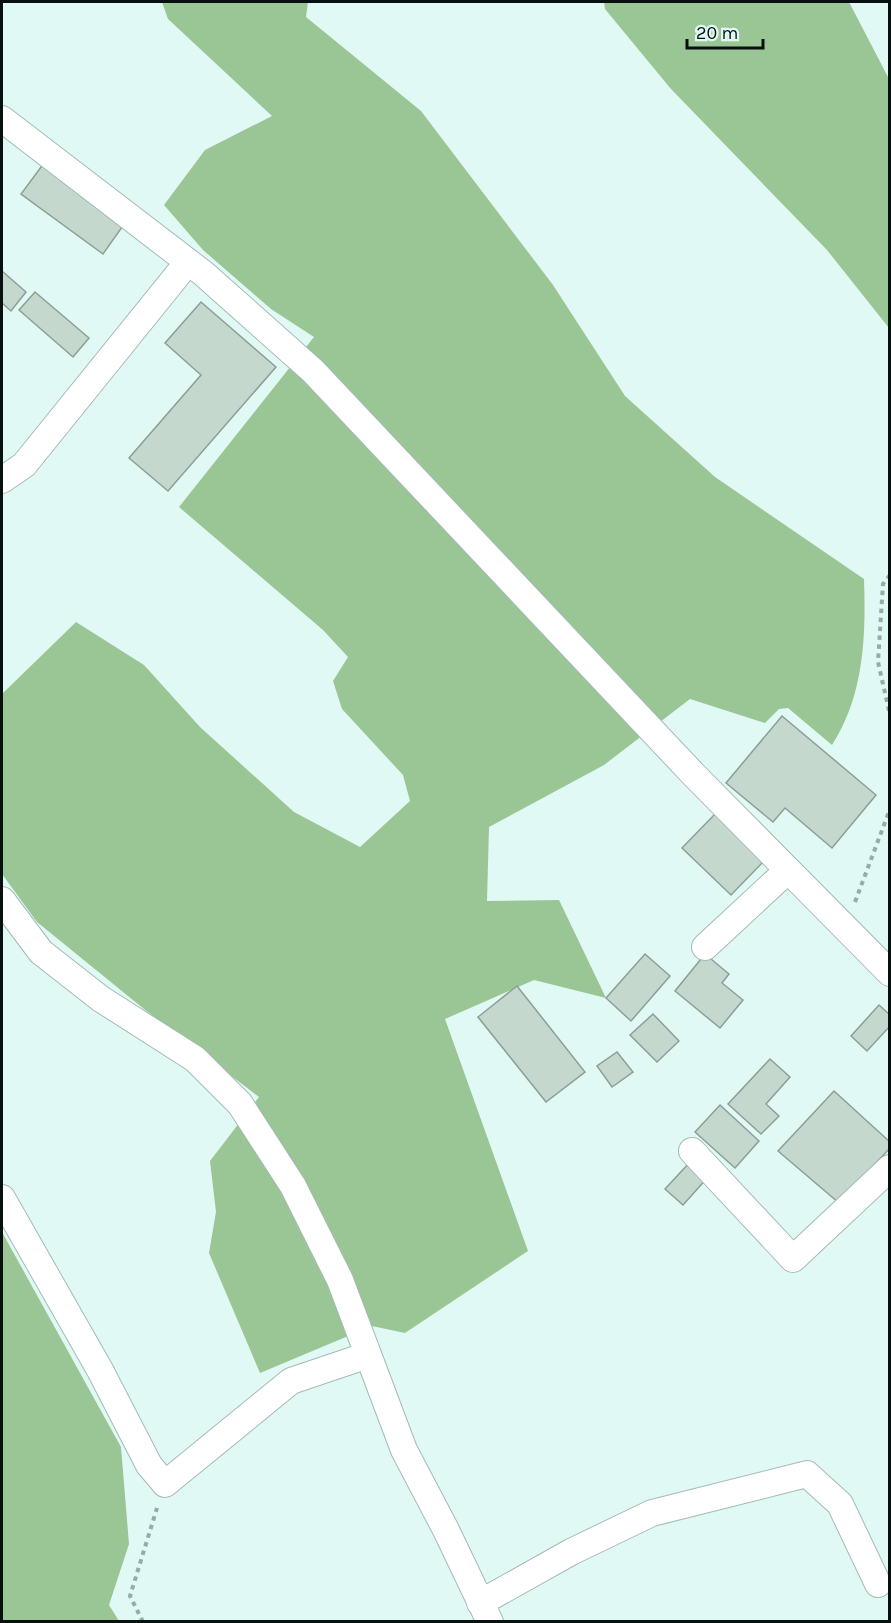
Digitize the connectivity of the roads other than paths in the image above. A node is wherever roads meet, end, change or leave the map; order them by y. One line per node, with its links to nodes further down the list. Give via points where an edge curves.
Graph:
1 (2, 119): 2 (street)
2 (188, 262): 3 (street, via 24,465); 4 (street, via 314,371)
3 (2, 480)
4 (788, 870): 6 (street); 7 (street)
5 (2, 900): 11 (street, via 41,952 101,999 195,1059 240,1104 293,1186 340,1280)
6 (705, 947)
7 (890, 973)
8 (692, 1151): 9 (street, via 793,1258)
9 (890, 1168)
10 (2, 1198): 11 (street, via 149,1465 165,1485 291,1381)
11 (368, 1355): 13 (street, via 404,1450)
12 (879, 1584): 13 (street, via 840,1504 807,1474 652,1513 571,1552)
13 (485, 1612)

